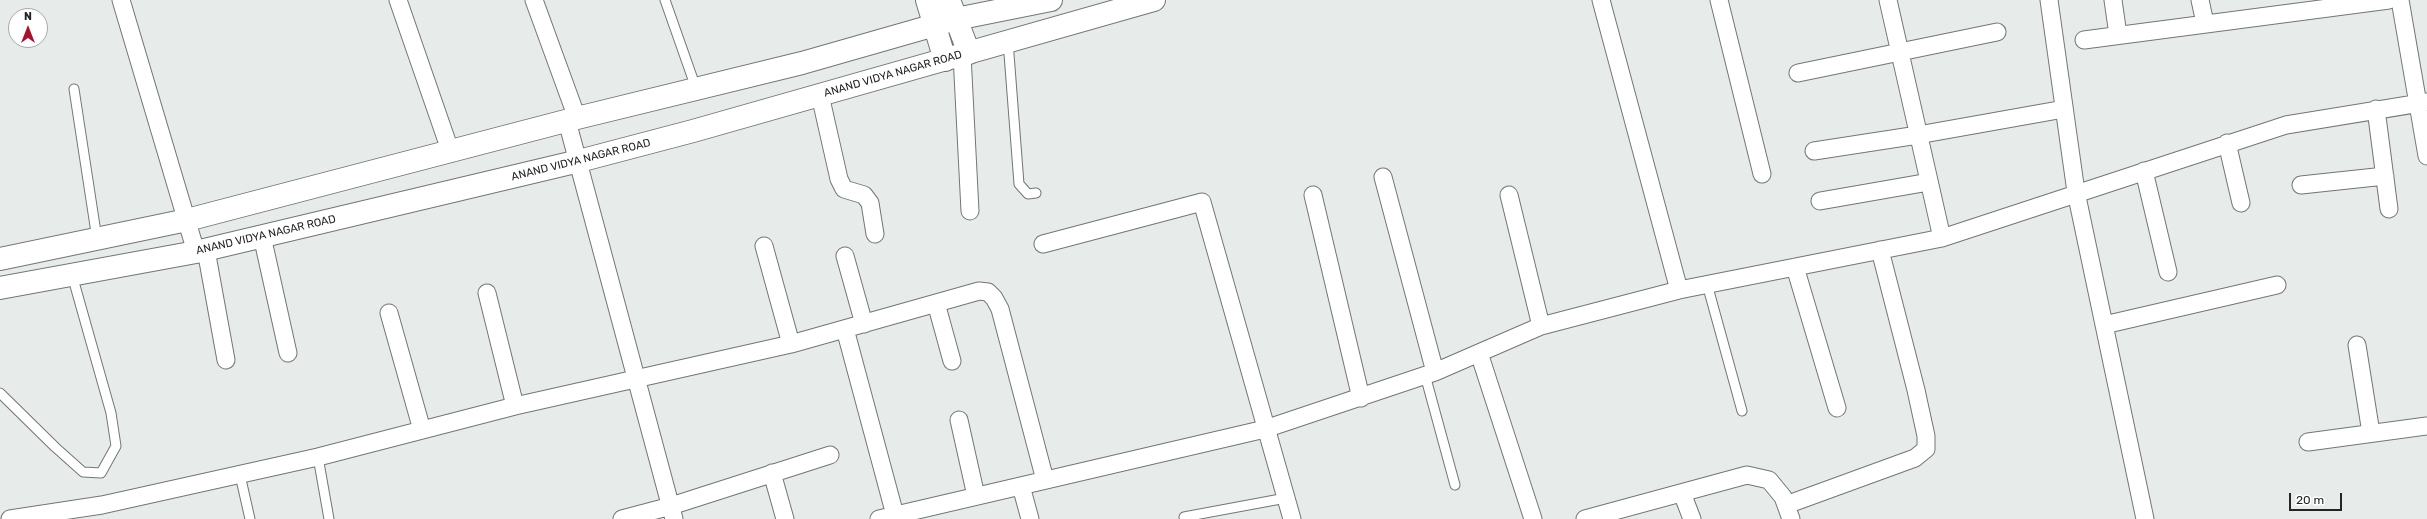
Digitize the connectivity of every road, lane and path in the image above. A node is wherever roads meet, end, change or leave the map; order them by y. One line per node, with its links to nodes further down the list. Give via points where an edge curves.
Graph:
1 (121, 0): 52 (street)
2 (398, 0): 35 (street)
3 (534, 0): 31 (street)
4 (665, 0): 25 (lane)
5 (927, 0): 16 (main road)
6 (1048, 0): 16 (main road)
7 (1154, 0): 21 (main road, ANAND VIDYA NAGAR ROAD)
8 (1601, 0): 69 (street)
9 (1719, 0): 39 (street)
10 (1888, 0): 22 (street)
11 (2049, 0): 29 (street)
12 (2113, 0): 19 (street)
13 (2200, 0): 17 (street)
14 (2389, 0): 17 (street)
15 (2400, 0): 28 (street)
16 (947, 15): 23 (main road); 25 (main road, via 802,63)
17 (2205, 23): 19 (street)
18 (1997, 32): 22 (street)
19 (2118, 35): 20 (street)
20 (2084, 40)
21 (1008, 42): 23 (main road, ANAND VIDYA NAGAR ROAD); 45 (lane, via 1019,184 1028,194)
22 (1900, 53): 24 (street); 32 (street)
23 (958, 56): 27 (main road, ANAND VIDYA NAGAR ROAD); 51 (street)
24 (1798, 72)
25 (696, 88): 31 (main road)
26 (74, 89): 56 (lane)
27 (820, 95): 37 (main road, ANAND VIDYA NAGAR ROAD); 53 (street, via 839,180 844,189 864,195 870,203)
28 (2422, 102): 30 (street); 36 (street)
29 (2064, 109): 32 (street); 44 (street)
30 (2376, 109): 33 (street, via 2286,124); 41 (street)
31 (572, 120): 35 (main road); 37 (street)
32 (1918, 135): 34 (street); 42 (street)
33 (2227, 143): 38 (street); 49 (street)
34 (1814, 151)
35 (451, 153): 52 (main road)
36 (2427, 156)
37 (579, 161): 54 (main road, ANAND VIDYA NAGAR ROAD); 84 (street)
38 (2144, 171): 44 (street); 64 (street)
39 (1762, 174)
40 (1383, 176): 83 (street)
41 (2385, 176): 43 (street); 50 (street)
42 (1929, 182): 48 (street); 55 (street)
43 (2301, 185)
44 (2076, 192): 55 (street); 74 (street)
45 (1036, 193)
46 (1313, 195): 86 (street)
47 (1509, 195): 75 (street)
48 (1820, 201)
49 (2241, 203)
50 (2389, 209)
51 (970, 211)
52 (187, 220): 56 (main road); 60 (street)
53 (875, 234)
54 (262, 236): 60 (main road, ANAND VIDYA NAGAR ROAD); 79 (street)
55 (1942, 238): 59 (street)
56 (97, 239): 62 (main road)
57 (1043, 244): 92 (street, via 1202,202)
58 (764, 246): 77 (street)
59 (1880, 250): 63 (street); 106 (street, via 1916,390 1926,436 1926,449 1915,458)
60 (201, 251): 65 (main road, ANAND VIDYA NAGAR ROAD); 81 (street)
61 (845, 256): 73 (street)
62 (0, 259)
63 (1796, 267): 66 (street); 88 (street)
64 (2168, 272)
65 (72, 275): 68 (main road, ANAND VIDYA NAGAR ROAD); 85 (lane, via 111,413 116,446 101,473 83,472)
66 (1707, 284): 69 (street); 89 (lane)
67 (2277, 285): 74 (street)
68 (0, 288)
69 (1679, 290): 75 (street)
70 (487, 293): 87 (street)
71 (936, 303): 73 (street); 82 (street); 100 (street, via 979,291 988,292 994,298 1000,309)
72 (389, 313): 93 (street)
73 (864, 324): 76 (street)
74 (2104, 325): 123 (street)
75 (1541, 326): 80 (street)
76 (845, 329): 77 (street); 108 (street)
77 (791, 344): 84 (street)
78 (2357, 345): 94 (street)
79 (288, 353)
80 (1478, 353): 83 (street); 120 (street)
81 (226, 360)
82 (952, 361)
83 (1430, 374): 86 (street); 101 (lane)
84 (636, 377): 87 (street); 107 (street)
85 (0, 393)
86 (1361, 398): 92 (street)
87 (515, 406): 93 (street)
88 (1837, 408)
89 (1742, 411)
90 (959, 420): 104 (street)
91 (2427, 426): 94 (street)
92 (1265, 428): 100 (street); 105 (street)
93 (422, 430): 97 (street)
94 (2371, 433): 95 (street)
95 (2308, 442)
96 (830, 455): 98 (street)
97 (318, 457): 99 (street); 114 (lane)
98 (772, 472): 107 (street); 116 (street)
99 (240, 475): 110 (street); 113 (lane)
100 (1045, 480): 102 (street)
101 (1455, 485)
102 (1020, 486): 104 (street); 118 (street)
103 (1682, 493): 106 (street, via 1747,475 1769,480 1783,497); 109 (street); 122 (street)
104 (976, 496): 108 (street)
105 (1286, 498): 111 (lane); 119 (street)
106 (1788, 512)
107 (673, 513): 115 (street)
108 (895, 515): 117 (street)
109 (1610, 516): 121 (street)
110 (38, 517): 112 (street)
111 (1184, 517)
112 (10, 519)
113 (250, 519)
114 (329, 519)
115 (622, 519)
116 (785, 519)
117 (879, 519)
118 (1030, 519)
119 (1292, 519)
120 (1533, 519)
121 (1585, 519)
122 (1692, 519)
123 (2145, 519)

